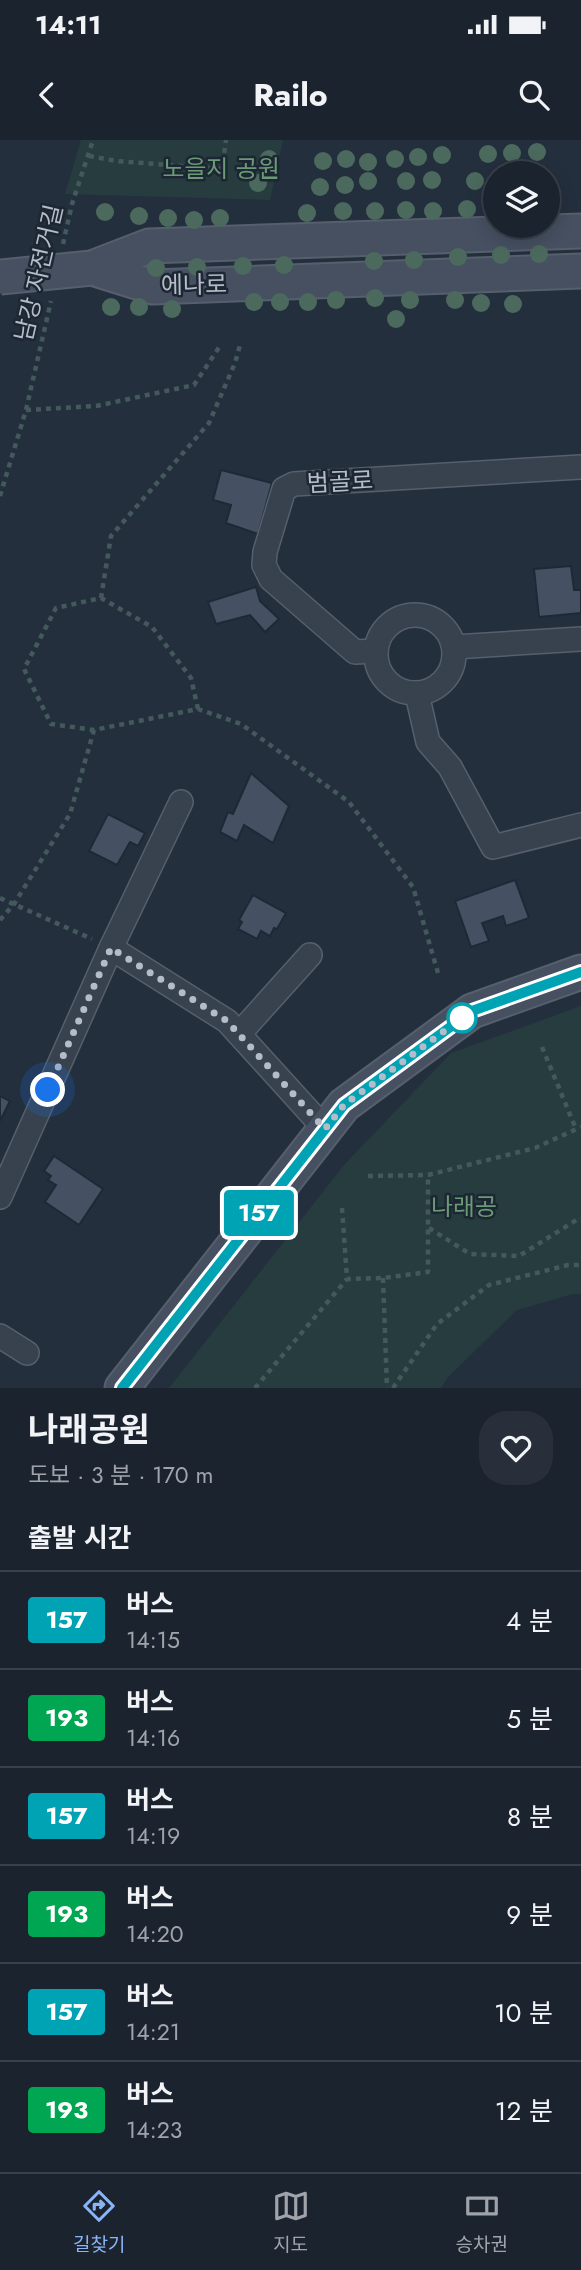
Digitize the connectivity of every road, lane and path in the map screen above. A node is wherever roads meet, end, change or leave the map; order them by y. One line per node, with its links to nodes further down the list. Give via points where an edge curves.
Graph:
1 (93, 140): 3 (path, 남강 자전거길)
2 (226, 140): 3 (path, via 222,169)
3 (89, 156): 5 (path, 남강 자전거길)
4 (581, 230): 6 (street, 에나로, via 149,246)
5 (61, 256)
6 (92, 268): 7 (street, 에나로, via 153,287); 8 (street, bridge)
7 (581, 271)
8 (0, 277)
9 (52, 294): 12 (path, 남강 자전거길)
10 (240, 345): 15 (path, via 209,423 111,536)
11 (220, 346): 12 (path, via 194,386 96,406)
12 (26, 410): 14 (path, 남강 자전거길)
13 (581, 467): 18 (street, 범골로, via 294,484 284,489 265,552 264,565 271,579 355,652)
14 (0, 496)
15 (101, 598): 20 (path, via 152,627 191,678); 21 (path, via 56,608 24,669 51,724)
16 (581, 639): 17 (street)
17 (454, 646): 18 (street, via 442,625 419,615 386,628); 19 (street, via 450,673 442,684)
18 (376, 651): 19 (street, via 382,677 391,686)
19 (417, 694): 23 (street, via 428,743 450,767 493,847)
20 (198, 709): 21 (path); 30 (path, via 241,724 349,802 413,887)
21 (94, 730): 25 (path, via 70,814)
22 (181, 802): 27 (street)
23 (581, 825)
24 (0, 898): 25 (path)
25 (14, 904): 26 (path); 27 (path)
26 (0, 920)
27 (111, 948): 31 (street, via 227,1021); 37 (street)
28 (310, 955): 31 (street)
29 (581, 972): 34 (street, via 472,1011 344,1105)
30 (438, 973)
31 (239, 1034): 34 (street)
32 (542, 1047): 33 (path)
33 (578, 1128): 35 (path, via 536,1148)
34 (325, 1129): 46 (street)
35 (428, 1175): 36 (path); 40 (path)
36 (368, 1176)
37 (0, 1197)
38 (342, 1208): 43 (path)
39 (580, 1218): 40 (path, via 519,1256 470,1254)
40 (428, 1227): 42 (path, via 428,1272)
41 (581, 1265): 49 (path, via 489,1284 437,1324)
42 (383, 1278): 43 (path); 48 (path)
43 (347, 1279): 47 (path)
44 (0, 1336): 45 (street)
45 (27, 1353)
46 (122, 1388)
47 (255, 1388)
48 (387, 1388)
49 (393, 1388)

